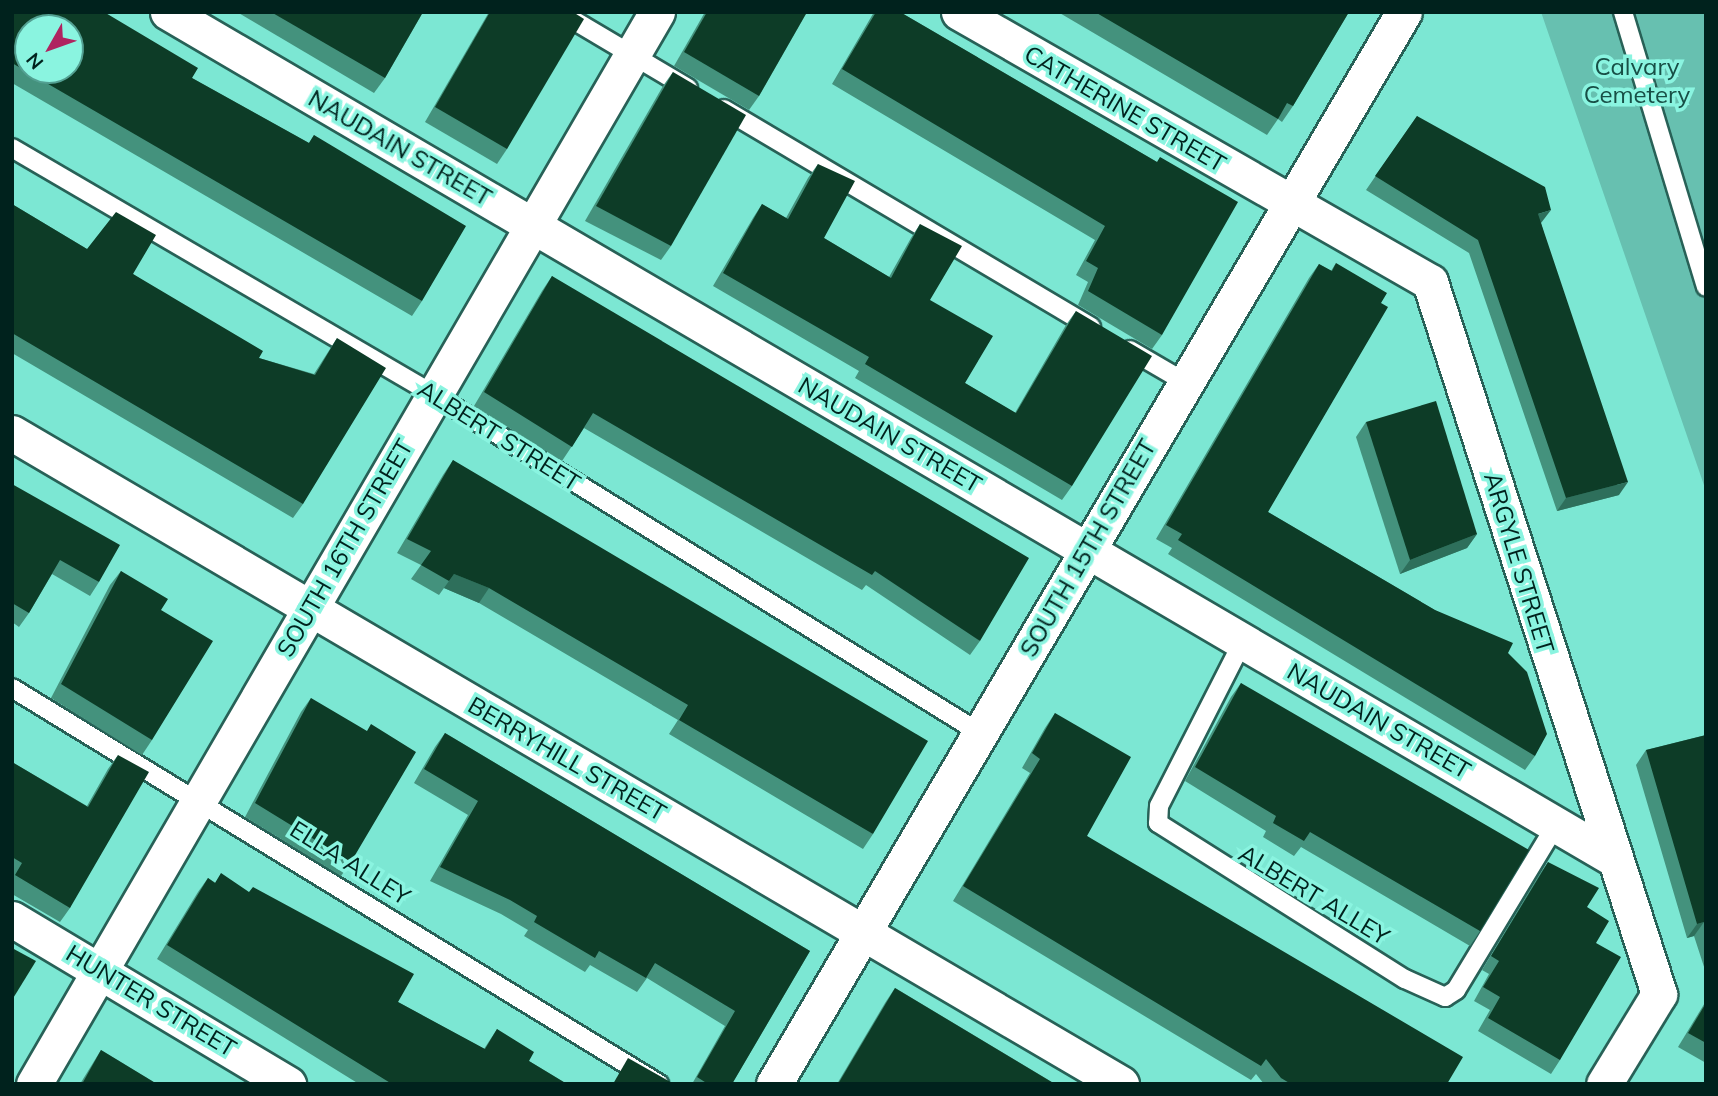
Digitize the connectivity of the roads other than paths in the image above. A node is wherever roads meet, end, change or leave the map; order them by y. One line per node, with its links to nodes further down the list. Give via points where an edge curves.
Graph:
1 (168, 12): 10 (street, NAUDAIN STREET)
2 (560, 12): 7 (lane)
3 (657, 12): 7 (street, SOUTH 16TH STREET)
4 (959, 12): 9 (street, CATHERINE STREET)
5 (1403, 12): 9 (street, SOUTH 15TH STREET)
6 (1623, 12): 11 (lane)
7 (633, 55): 10 (street, SOUTH 16TH STREET); 12 (lane)
8 (12, 148): 13 (lane, ALBERT STREET)
9 (1290, 205): 12 (street, SOUTH 15TH STREET); 22 (street, ARGYLE STREET, via 1430,282)
10 (532, 225): 13 (street, SOUTH 16TH STREET); 15 (street, NAUDAIN STREET)
11 (1706, 287)
12 (1185, 382): 15 (street, SOUTH 15TH STREET)
13 (434, 395): 16 (street, SOUTH 16TH STREET); 19 (lane, ALBERT STREET)
14 (12, 433): 16 (street, BERRYHILL STREET)
15 (1087, 551): 17 (street, NAUDAIN STREET); 19 (street, SOUTH 15TH STREET)
16 (310, 609): 20 (street, SOUTH 16TH STREET); 24 (street, BERRYHILL STREET)
17 (1243, 641): 21 (street, NAUDAIN STREET); 21 (lane, ALBERT ALLEY, via 1159,806 1158,823 1405,979 1445,997 1456,990)
18 (12, 688): 20 (lane, ELLA ALLEY)
19 (980, 733): 24 (street, SOUTH 15TH STREET)
20 (200, 798): 25 (street, SOUTH 16TH STREET); 29 (lane, ELLA ALLEY)
21 (1556, 825): 22 (street, NAUDAIN STREET)
22 (1611, 857): 26 (street, ARGYLE STREET, via 1659,994)
23 (12, 919): 25 (street, HUNTER STREET)
24 (863, 931): 30 (street, SOUTH 15TH STREET); 31 (street, BERRYHILL STREET)
25 (100, 970): 27 (street, SOUTH 16TH STREET); 28 (street, HUNTER STREET)
26 (1605, 1083)
27 (34, 1084)
28 (288, 1084)
29 (659, 1084)
30 (774, 1084)
31 (1121, 1084)

